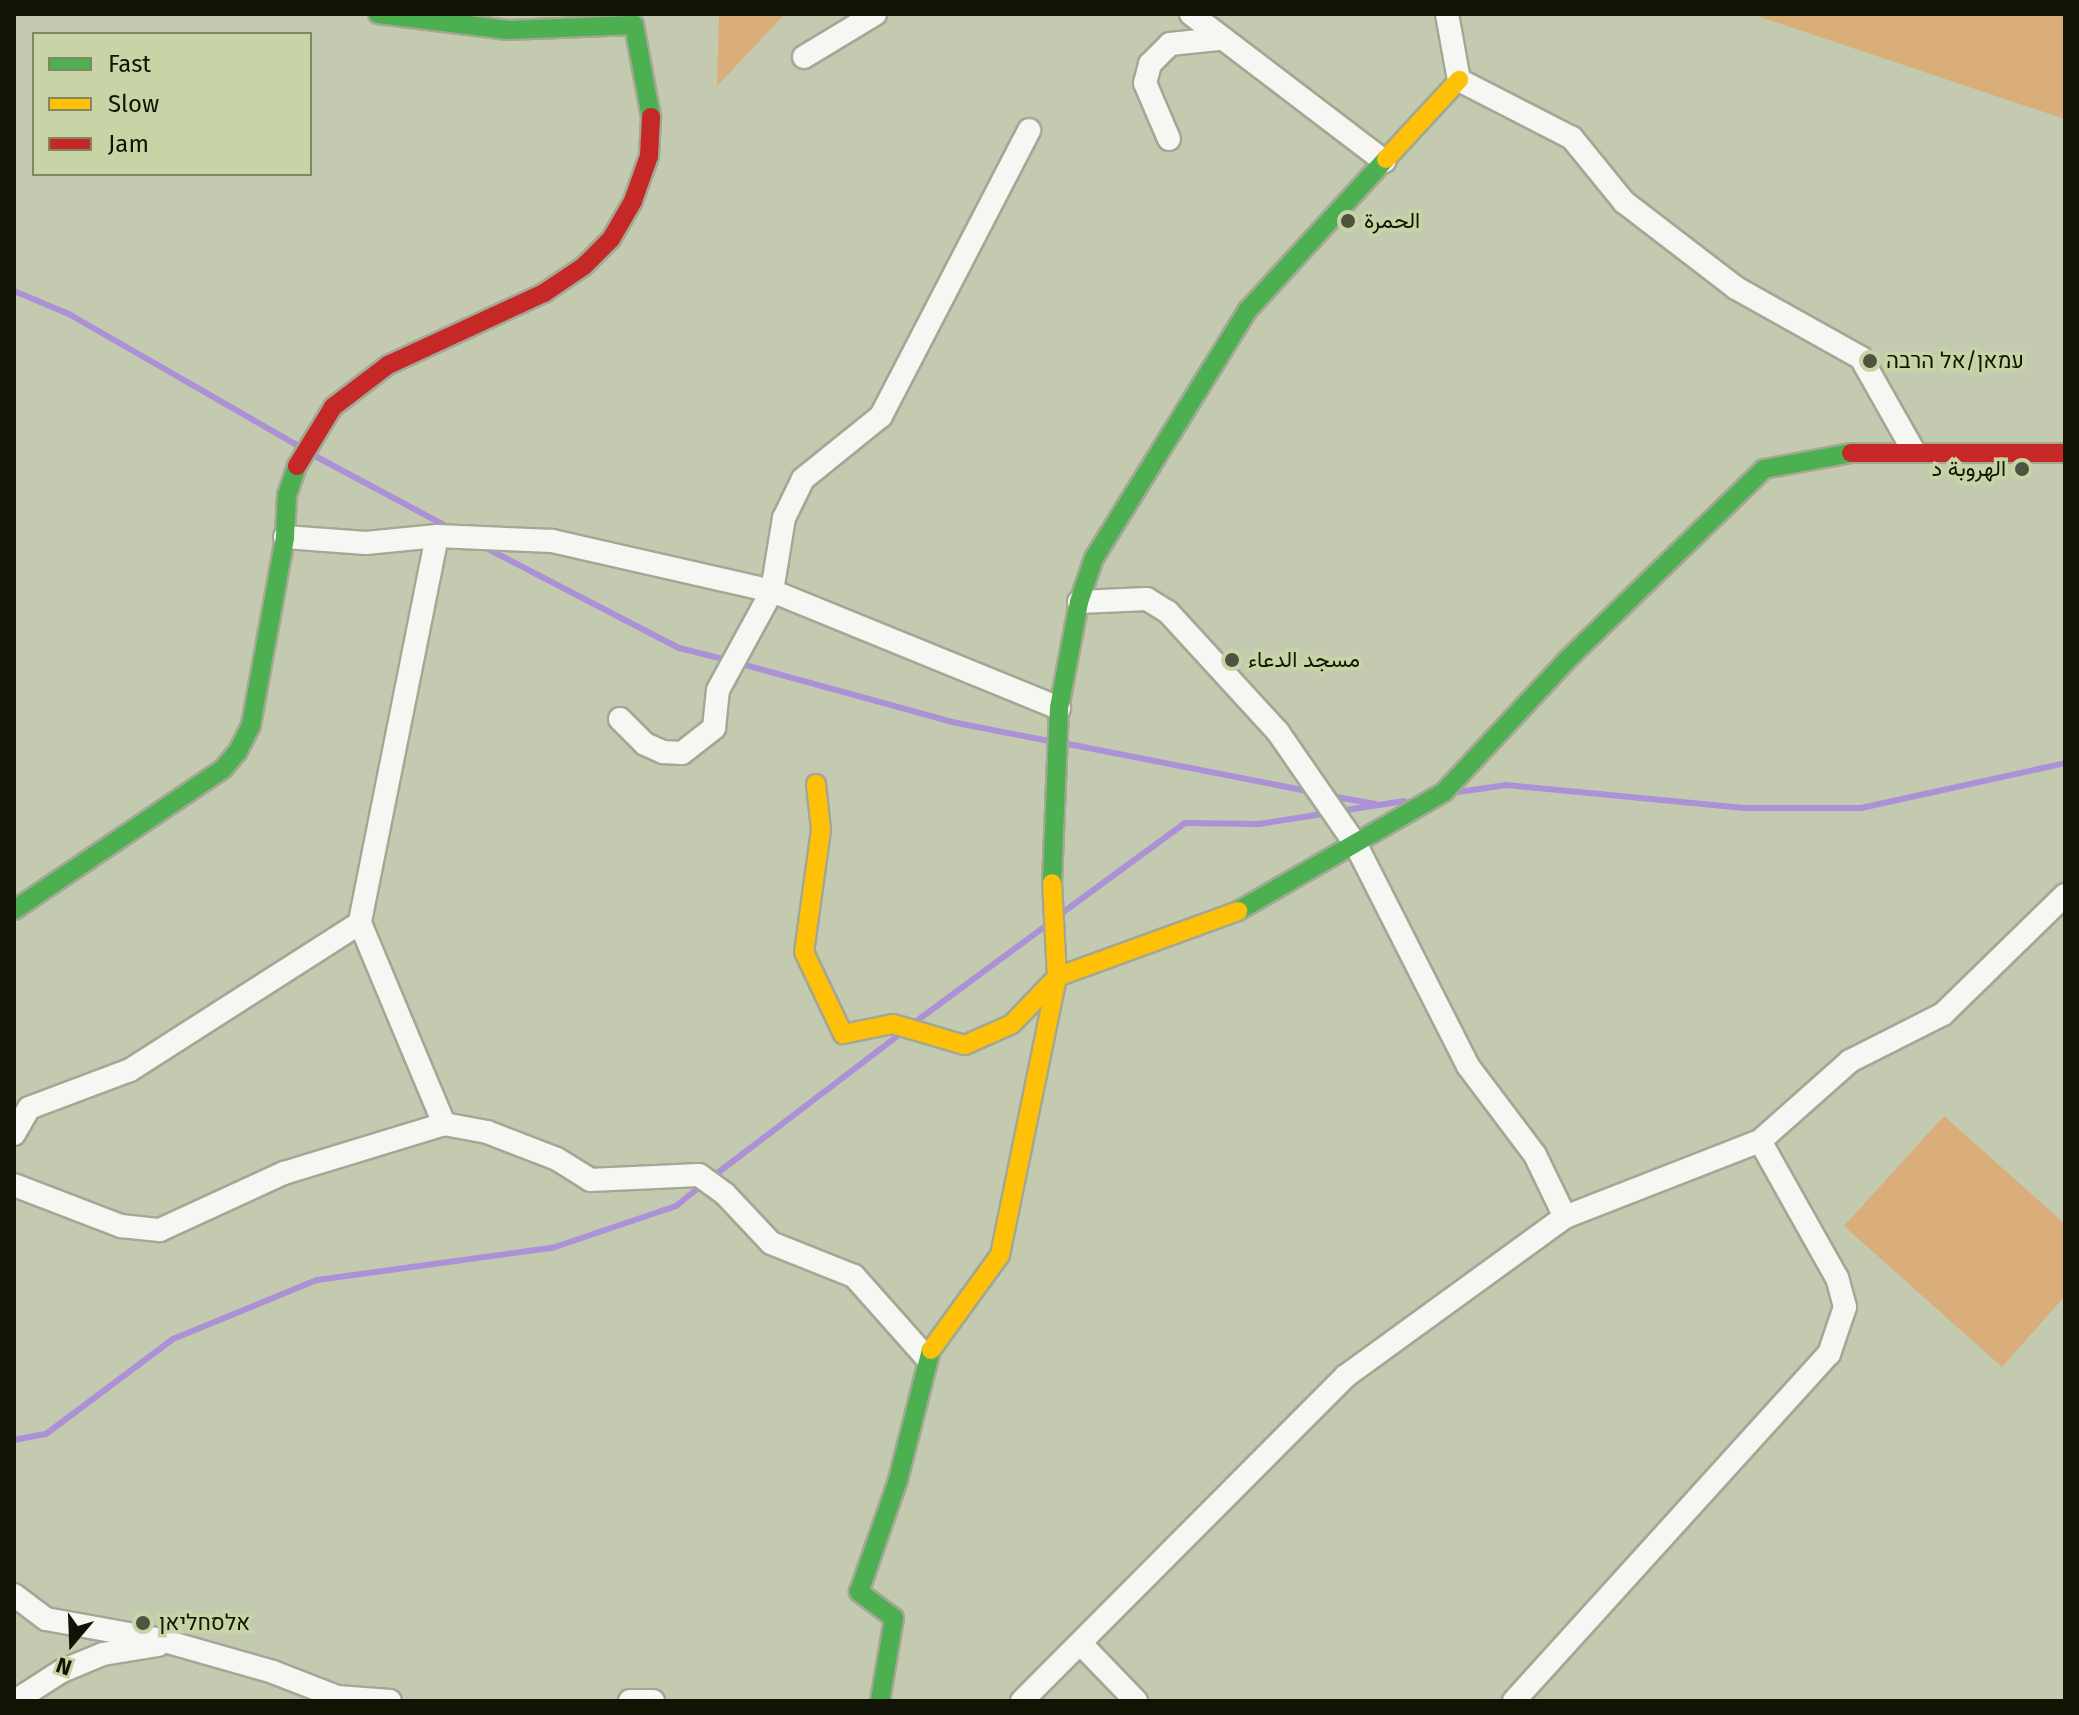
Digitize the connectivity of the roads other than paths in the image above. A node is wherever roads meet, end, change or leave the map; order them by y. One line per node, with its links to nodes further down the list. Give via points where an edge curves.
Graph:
1 (378, 14): 14 (street, via 508,30 634,25 652,108 649,156 626,214 611,239 584,266 544,293 388,365 333,407 296,467)
2 (875, 14): 6 (street)
3 (1191, 14): 5 (street)
4 (1447, 14): 7 (street)
5 (1218, 39): 9 (street, via 1170,44 1150,64 1145,83); 10 (street)
6 (804, 57)
7 (1459, 80): 10 (street); 11 (street, via 1572,138 1624,202 1736,288 1861,358)
8 (1029, 130): 15 (street, via 881,416 803,479 784,518)
9 (1169, 139)
10 (1384, 161): 16 (street, via 1248,310 1094,558)
11 (1913, 450): 12 (street); 20 (street, via 1850,453 1764,469 1568,659 1444,792)
12 (2065, 453)
13 (437, 536): 14 (street, via 366,543); 15 (street, via 552,541); 23 (street)
14 (285, 537): 22 (street, via 251,725 238,751 223,769)
15 (772, 591): 17 (street); 18 (street, via 718,690 714,728 682,753 663,752 645,744)
16 (1079, 602): 17 (street); 20 (street, via 1147,599 1168,612 1278,732)
17 (1059, 708): 24 (street, via 1052,891)
18 (620, 719)
19 (816, 784): 24 (street, via 821,830 804,952 843,1034 893,1024 965,1045 1012,1024)
20 (1356, 845): 24 (street, via 1257,904); 29 (street, via 1468,1066 1535,1155)
21 (2065, 895): 27 (street, via 1943,1014 1850,1061)
22 (14, 910)
23 (360, 923): 25 (street); 26 (street, via 130,1070 29,1108)
24 (1057, 977): 30 (street, via 1000,1255)
25 (444, 1124): 28 (street, via 284,1173 160,1230 121,1226); 30 (street, via 529,1148 590,1180 699,1175 725,1194 771,1243 854,1276)
26 (14, 1134)
27 (1760, 1141): 29 (street); 43 (street, via 1837,1278 1845,1307 1829,1354)
28 (14, 1185)
29 (1565, 1217): 35 (street, via 1346,1376)
30 (926, 1357): 40 (street, via 898,1480 859,1592 894,1618)
31 (14, 1595): 33 (street)
32 (14, 1614): 33 (street)
33 (46, 1619): 34 (street)
34 (171, 1643): 36 (street, via 103,1654 62,1671); 37 (street, via 337,1697)
35 (1082, 1645): 41 (street); 42 (street)
36 (15, 1701)
37 (390, 1701)
38 (630, 1701): 39 (street)
39 (653, 1701)
40 (880, 1701)
41 (1022, 1701)
42 (1136, 1701)
43 (1514, 1701)

